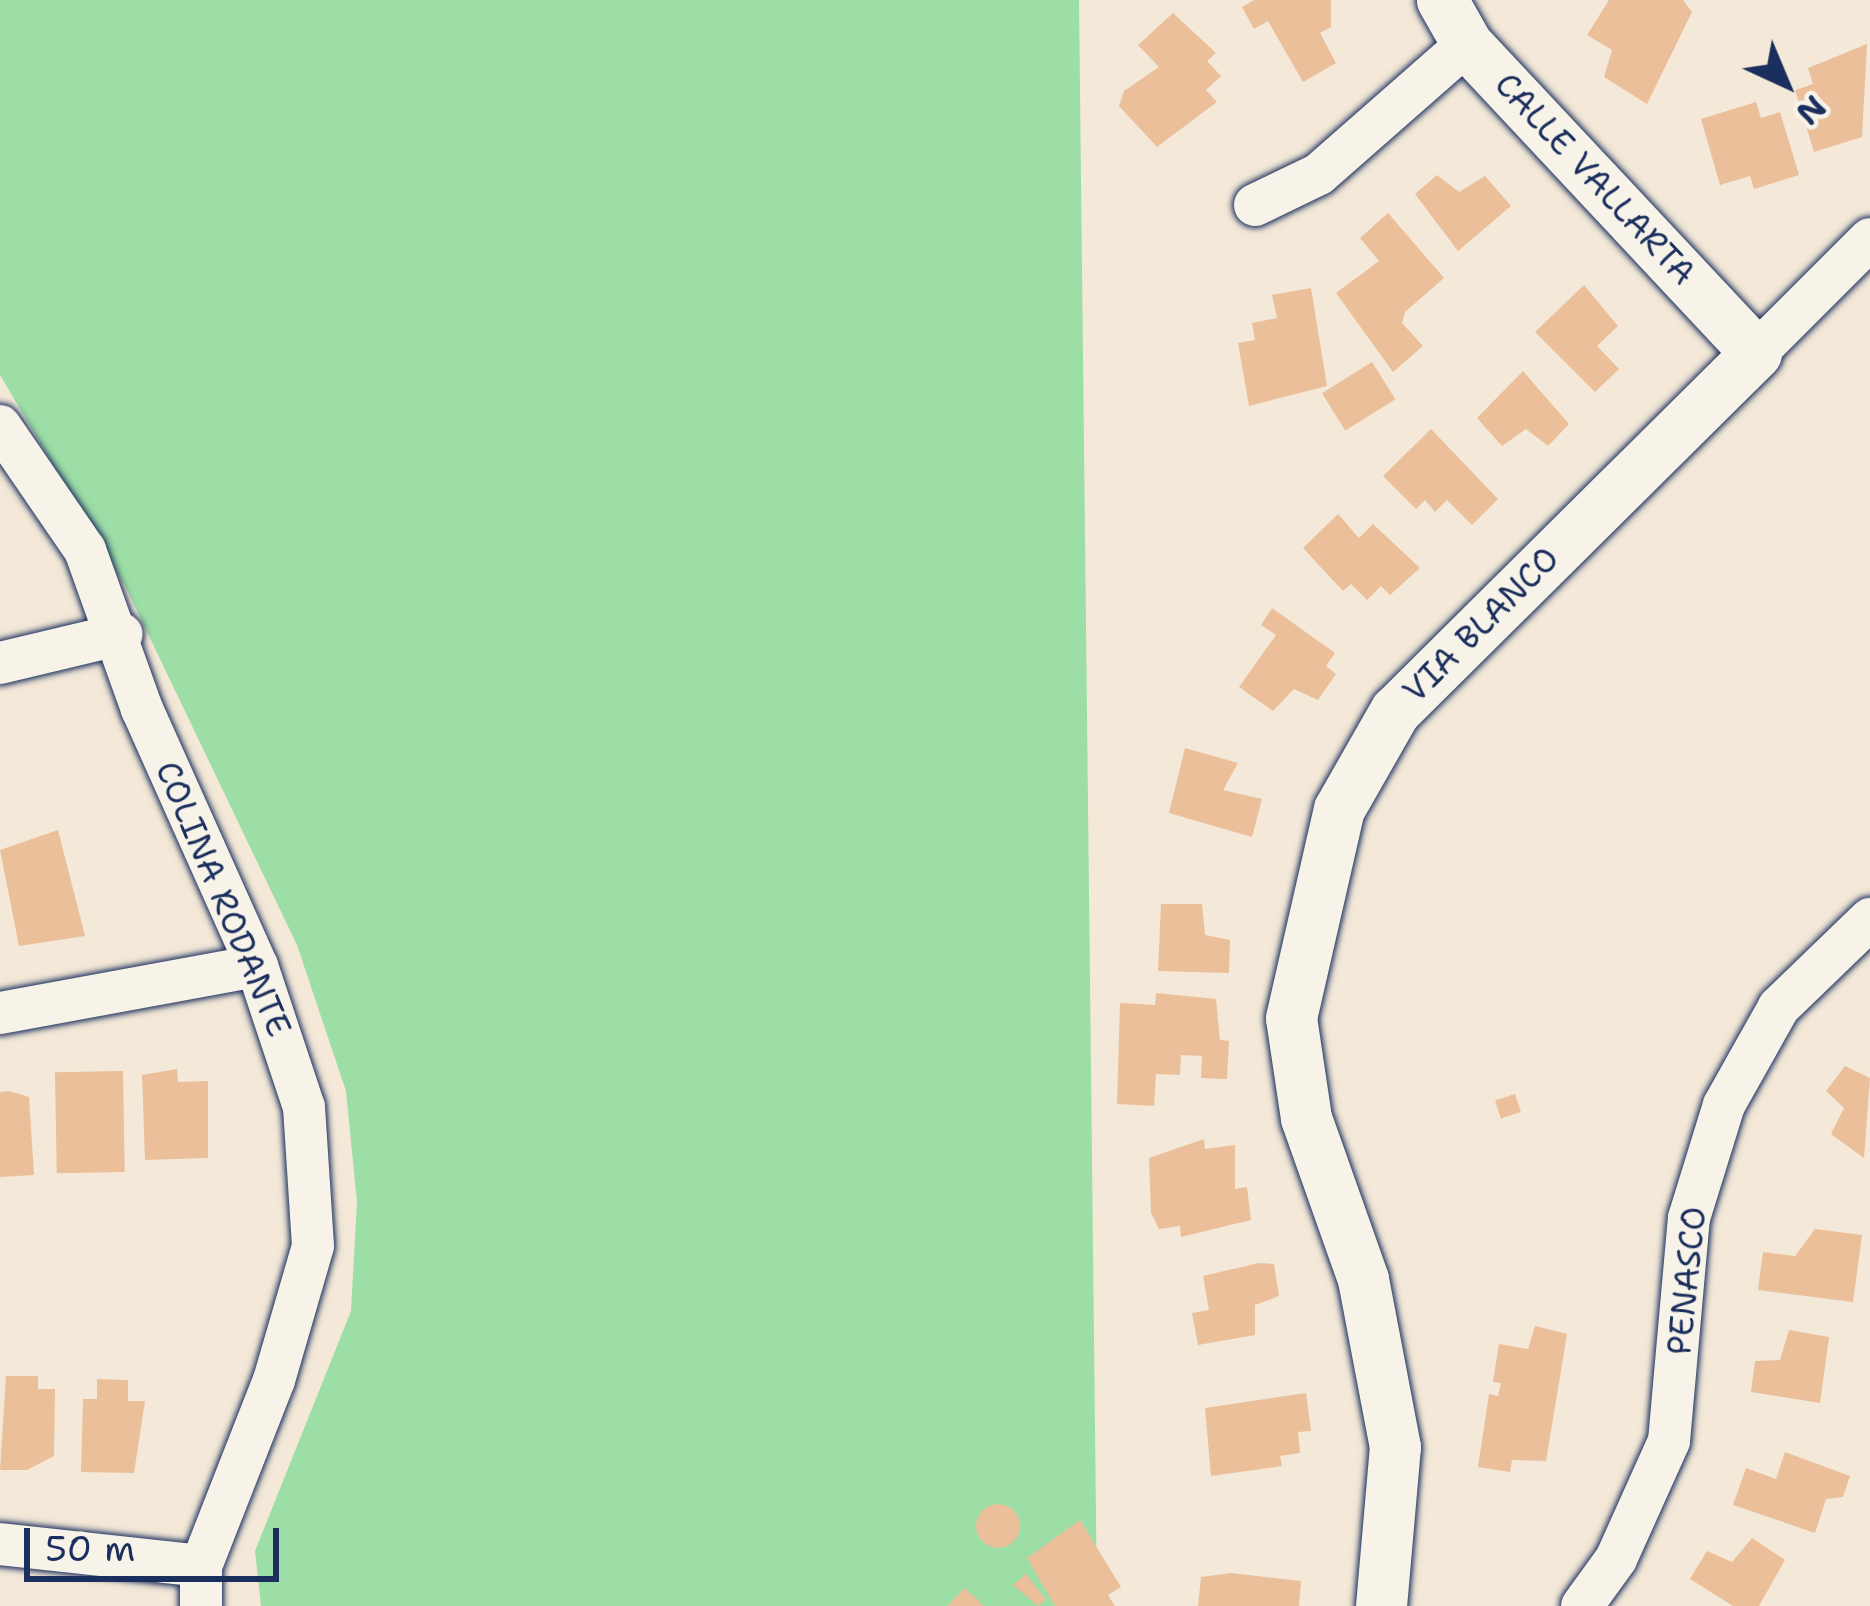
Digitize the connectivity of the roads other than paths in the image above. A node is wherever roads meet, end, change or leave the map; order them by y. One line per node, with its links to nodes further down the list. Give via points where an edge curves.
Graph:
1 (1442, 0): 2 (street, CALLE VALLARTA)
2 (1467, 44): 3 (street, via 1319,174); 5 (street, CALLE VALLARTA)
3 (1255, 205)
4 (1870, 239): 5 (street, VIA BLANCO)
5 (1756, 353): 14 (street, VIA BLANCO, via 1395,711 1339,809 1291,1018 1306,1118 1363,1279 1395,1447)
6 (0, 426): 7 (street, COLINA RODANTE, via 85,550)
7 (122, 634): 8 (street); 10 (street, COLINA RODANTE, via 142,709)
8 (0, 663)
9 (1870, 919): 15 (street, PENASCO, via 1779,1007 1724,1105 1689,1218 1669,1441 1616,1559)
10 (257, 966): 11 (street); 13 (street, COLINA RODANTE, via 304,1107 313,1246)
11 (0, 1013)
12 (0, 1544): 13 (street)
13 (201, 1586)
14 (1381, 1606)
15 (1582, 1606)

